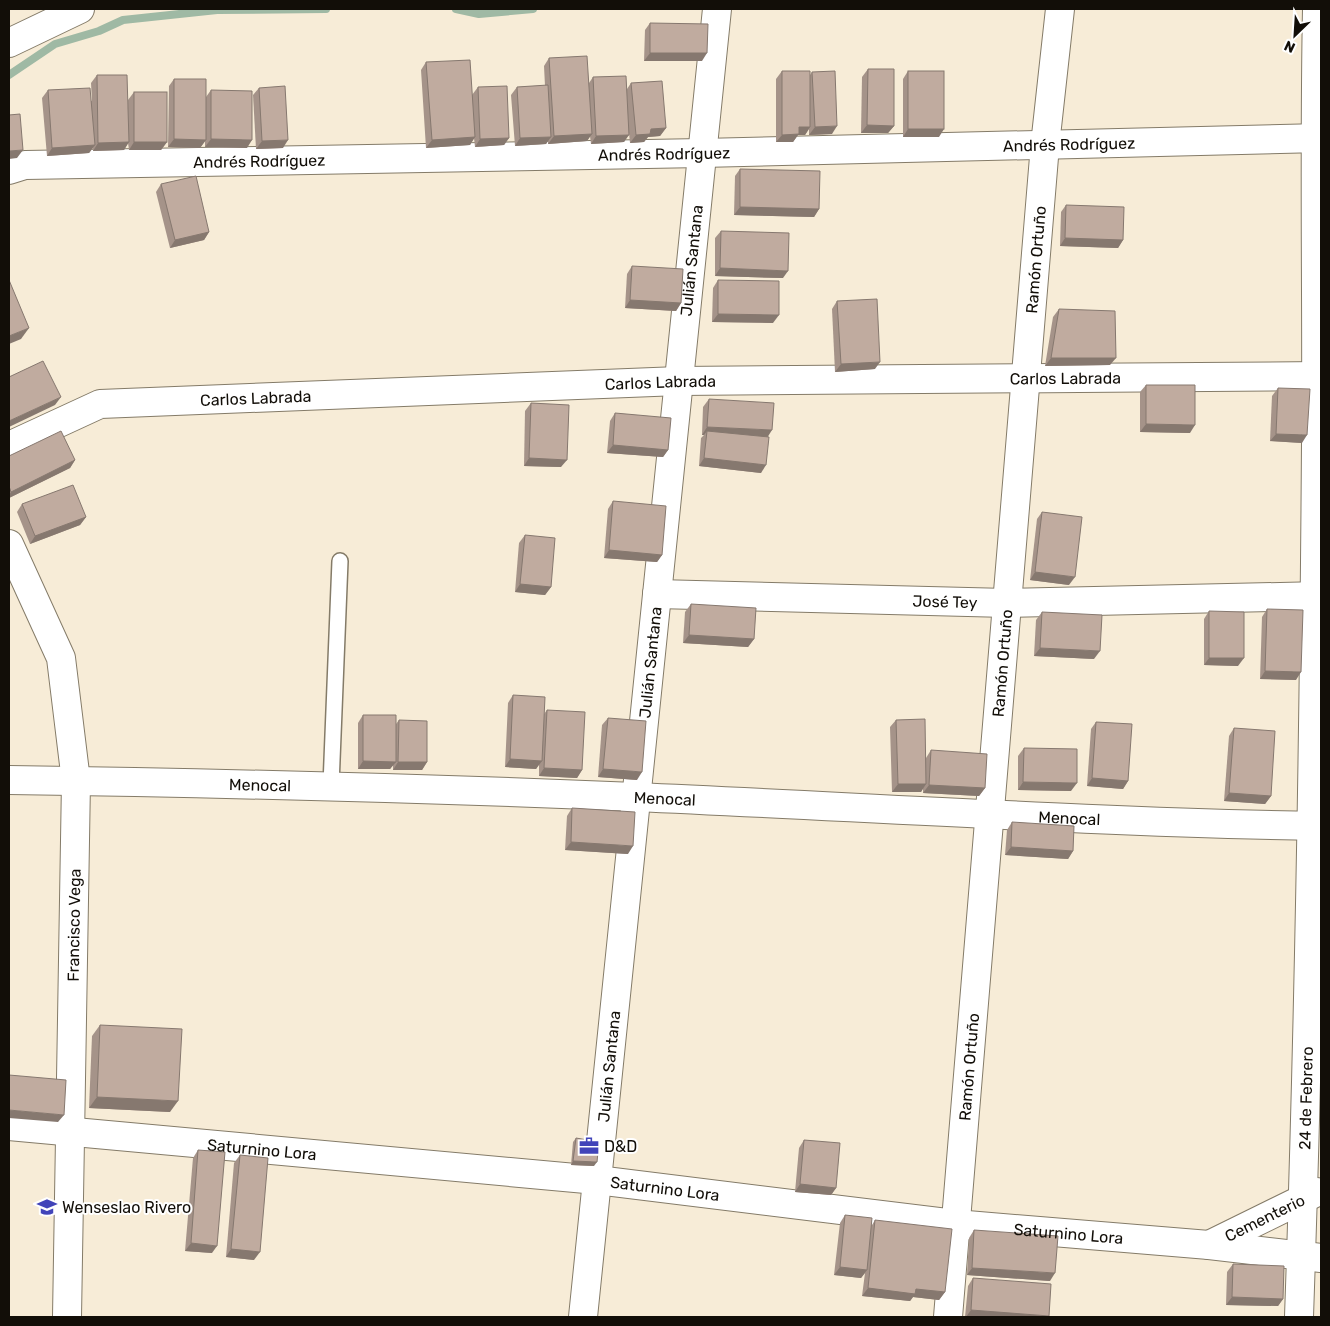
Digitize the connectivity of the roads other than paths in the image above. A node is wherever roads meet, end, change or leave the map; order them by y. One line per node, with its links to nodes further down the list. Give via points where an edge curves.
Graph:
1 (80, 9): 5 (street)
2 (717, 9): 8 (street, Julián Santana)
3 (1060, 9): 7 (street, Ramón Ortuño)
4 (1317, 9): 6 (street, 24 de Febrero)
5 (9, 43)
6 (1318, 138): 7 (street, Andrés Rodríguez); 10 (street, 24 de Febrero)
7 (1045, 145): 8 (street, Andrés Rodríguez); 11 (street, Ramón Ortuño)
8 (702, 153): 9 (street, Andrés Rodríguez, via 24,165); 12 (street, Julián Santana)
9 (9, 170)
10 (1319, 376): 11 (street, Carlos Labrada); 17 (street, 24 de Febrero)
11 (1026, 380): 12 (street, Carlos Labrada); 18 (street, Ramón Ortuño)
12 (679, 381): 13 (street, Carlos Labrada, via 100,404); 16 (street, Julián Santana)
13 (9, 446)
14 (9, 544): 20 (street, Francisco Vega, via 61,658)
15 (340, 561): 21 (lane)
16 (657, 594): 18 (street, José Tey); 22 (street, Julián Santana)
17 (1318, 596): 18 (street, José Tey); 24 (street, 24 de Febrero)
18 (1007, 603): 23 (street, Ramón Ortuño)
19 (9, 780): 20 (street, Menocal)
20 (76, 781): 21 (street, Menocal); 26 (street, Francisco Vega)
21 (330, 785): 22 (street, Menocal)
22 (636, 797): 23 (street, Menocal); 27 (street, Julián Santana)
23 (990, 815): 24 (street, Menocal); 29 (street, Ramón Ortuño)
24 (1317, 826): 28 (street, 24 de Febrero)
25 (9, 1126): 26 (street, Saturnino Lora)
26 (71, 1131): 27 (street, Saturnino Lora); 32 (street, Francisco Vega)
27 (597, 1180): 29 (street, Saturnino Lora); 33 (street, Julián Santana)
28 (1312, 1194): 30 (street, Cementerio); 31 (street, 24 de Febrero)
29 (956, 1224): 30 (street, Saturnino Lora); 34 (street, Ramón Ortuño)
30 (1209, 1245): 31 (street, Saturnino Lora)
31 (1311, 1257): 35 (street, 24 de Febrero)
32 (67, 1317)
33 (583, 1317)
34 (948, 1317)
35 (1299, 1317)

